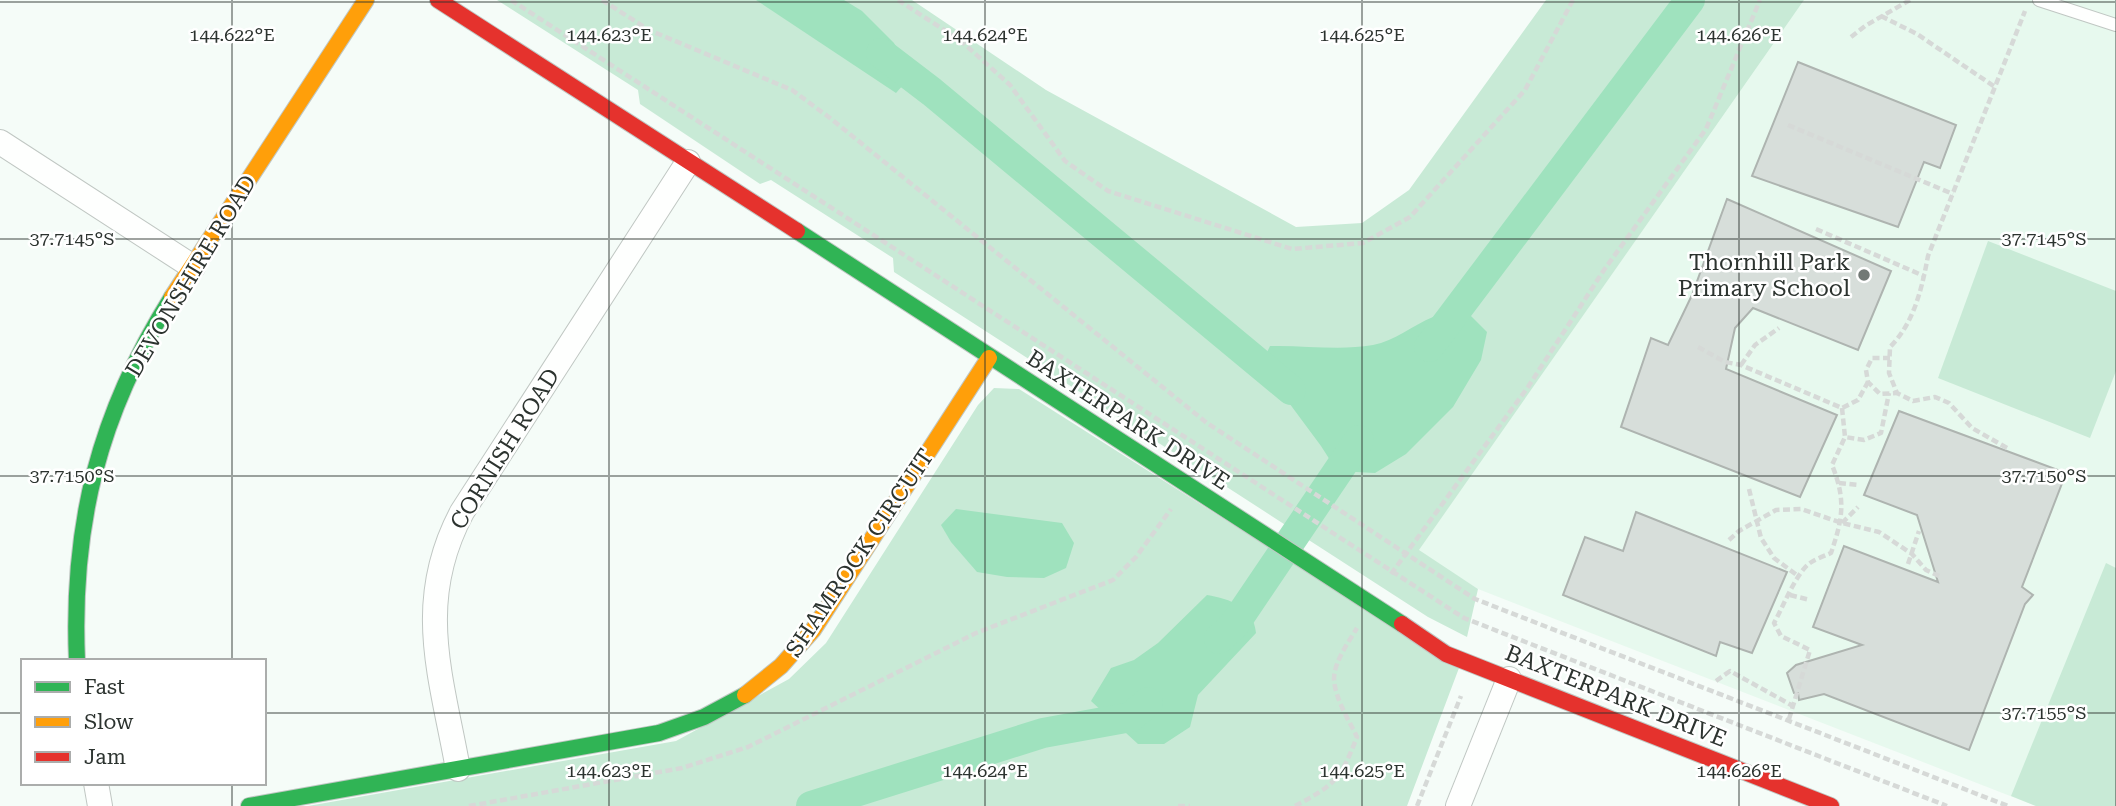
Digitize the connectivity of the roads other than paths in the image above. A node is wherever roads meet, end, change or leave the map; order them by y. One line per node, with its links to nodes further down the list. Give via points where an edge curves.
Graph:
1 (366, 0): 7 (street, DEVONSHIRE ROAD)
2 (438, 0): 6 (street, BAXTERPARK DRIVE)
3 (2039, 0): 4 (lane)
4 (2116, 25)
5 (0, 142): 7 (street)
6 (688, 162): 8 (street, BAXTERPARK DRIVE); 11 (street, CORNISH ROAD, via 462,512 445,547 435,586 434,632)
7 (193, 267): 9 (street, DEVONSHIRE ROAD, via 125,382 95,465 78,555)
8 (989, 358): 10 (street, BAXTERPARK DRIVE, via 1446,654); 11 (street, SHAMROCK CIRCUIT, via 813,630 760,687 686,726)
9 (77, 659)
10 (1509, 679): 15 (street); 16 (street, BAXTERPARK DRIVE)
11 (458, 769): 14 (street, SHAMROCK CIRCUIT)
12 (96, 785): 13 (street)
13 (100, 806)
14 (249, 806)
15 (1458, 806)
16 (1831, 806)

